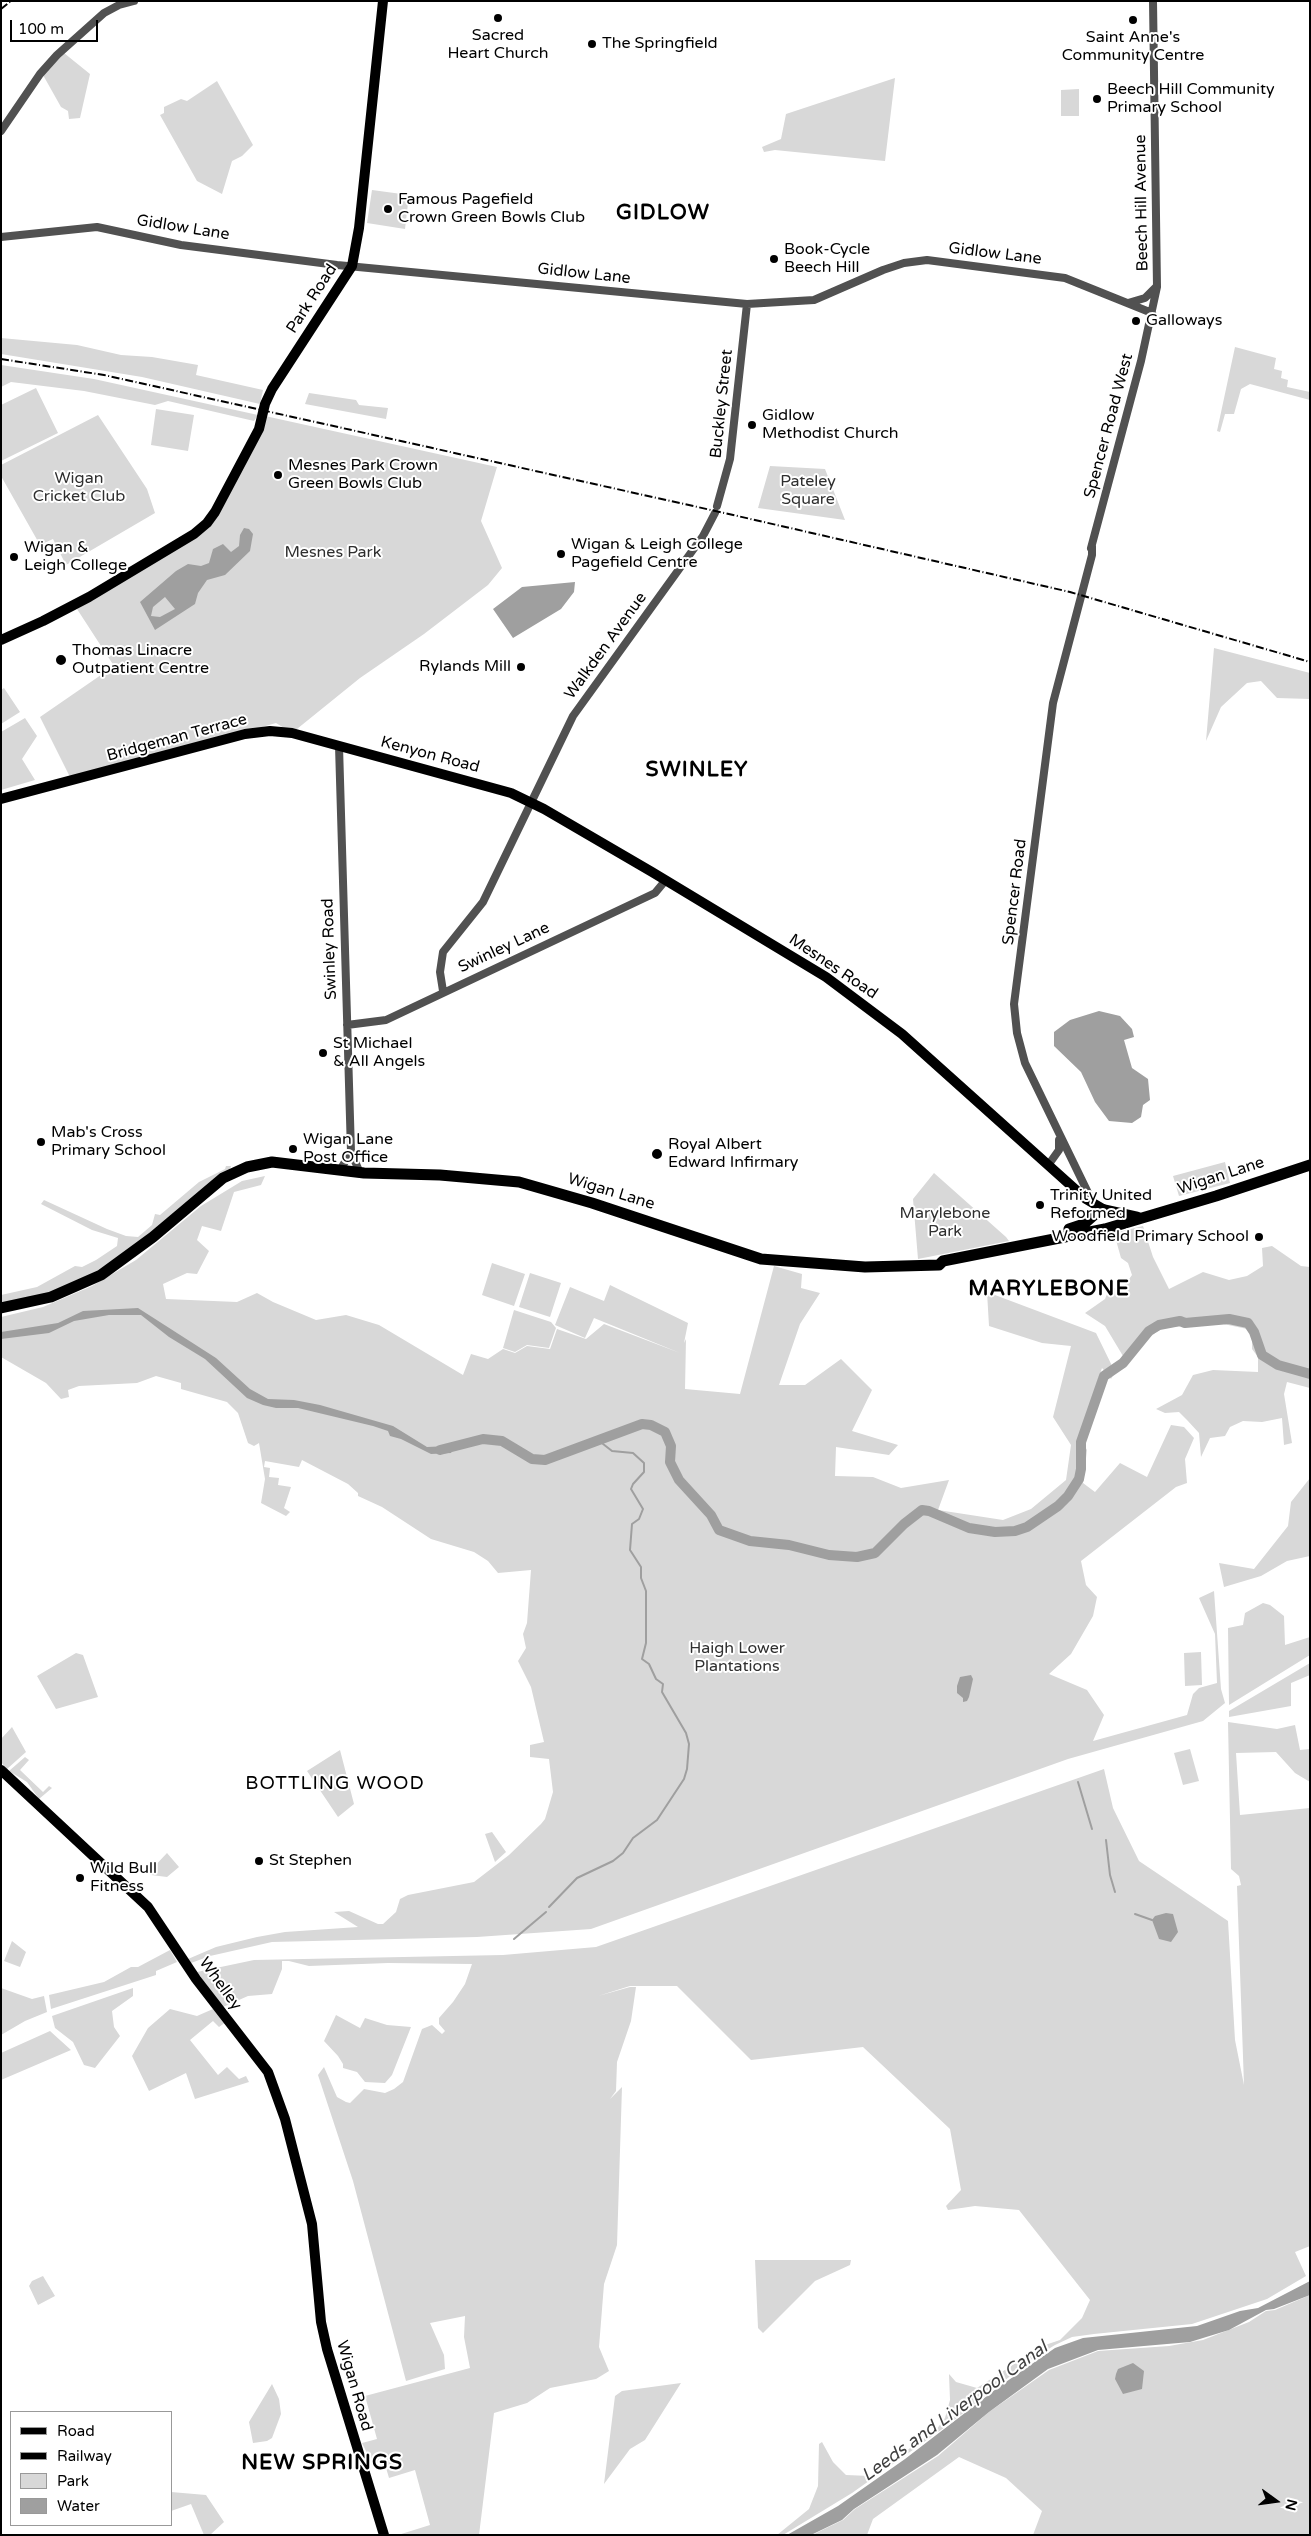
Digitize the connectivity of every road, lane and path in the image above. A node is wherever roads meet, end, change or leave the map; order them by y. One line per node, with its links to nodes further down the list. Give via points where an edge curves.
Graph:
1 (134, 1): 4 (street, via 112,8 57,55)
2 (383, 1): 6 (main road, Park Road)
3 (1153, 1): 7 (street, Beech Hill Avenue)
4 (1, 131)
5 (1, 237): 6 (street, Gidlow Lane, via 97,227 181,245)
6 (352, 266): 9 (street, Gidlow Lane); 13 (main road, Park Road, via 272,389 259,429 215,512 200,529 81,601)
7 (1157, 287): 8 (street, via 1145,298); 10 (street, Beech Hill Avenue)
8 (1128, 303): 9 (street, Gidlow Lane, via 1066,278 927,260 883,270 814,300); 10 (street, Gidlow Lane)
9 (747, 304): 11 (street, Buckley Street, via 730,459)
10 (1152, 313): 12 (street, Spencer Road West)
11 (716, 510): 17 (street, Walkden Avenue, via 702,536 573,716)
12 (1076, 610): 21 (street, Spencer Road, via 1052,703 1014,1004 1016,1033 1022,1055)
13 (1, 640)
14 (320, 740): 15 (main road, Kenyon Road); 16 (main road, Bridgeman Terrace, via 286,732 258,732)
15 (340, 746): 17 (main road, Kenyon Road, via 502,790); 20 (street, Swinley Road)
16 (1, 799)
17 (531, 802): 18 (main road, Mesnes Road); 19 (street, Walkden Avenue, via 477,912 443,952 440,972)
18 (665, 881): 19 (street, Swinley Lane, via 655,893); 25 (main road, Mesnes Road, via 853,996 917,1047)
19 (443, 992): 20 (street, Swinley Lane, via 382,1021)
20 (347, 1025): 22 (street, Swinley Road)
21 (1059, 1138): 23 (street, Spencer Road); 24 (street)
22 (351, 1152): 28 (street); 29 (street, Swinley Road)
23 (1068, 1152): 24 (street); 31 (street, Spencer Road)
24 (1056, 1155): 25 (street)
25 (1048, 1164): 31 (main road, Mesnes Road)
26 (290, 1165): 28 (highway, Wigan Lane); 30 (highway, Wigan Lane, via 244,1176); 30 (highway, Wigan Lane, via 272,1162 241,1169)
27 (1310, 1165): 34 (highway, Wigan Lane)
28 (340, 1170): 29 (highway, Wigan Lane)
29 (360, 1173): 36 (highway, Wigan Lane, via 440,1174 520,1182 762,1258 865,1267 920,1264 938,1258 943,1261)
30 (206, 1192): 37 (highway, Wigan Lane, via 101,1275 51,1297)
31 (1090, 1201): 32 (main road, Mesnes Road); 33 (main road, Mesnes Road)
32 (1105, 1209): 33 (highway); 34 (highway, Wigan Lane, via 1129,1217); 35 (highway, via 1112,1218)
33 (1092, 1216): 35 (highway, via 1093,1224); 36 (highway, Wigan Lane, via 1078,1227 1024,1240)
34 (1142, 1217): 35 (highway, Wigan Lane)
35 (1104, 1228): 36 (highway, Wigan Lane)
36 (1018, 1245)
37 (1, 1308)
38 (1, 1770): 39 (main road, Whelley, via 148,1907 184,1961 268,2072 306,2197)
39 (317, 2272): 40 (main road, Wigan Road, via 327,2350)
40 (384, 2535)

